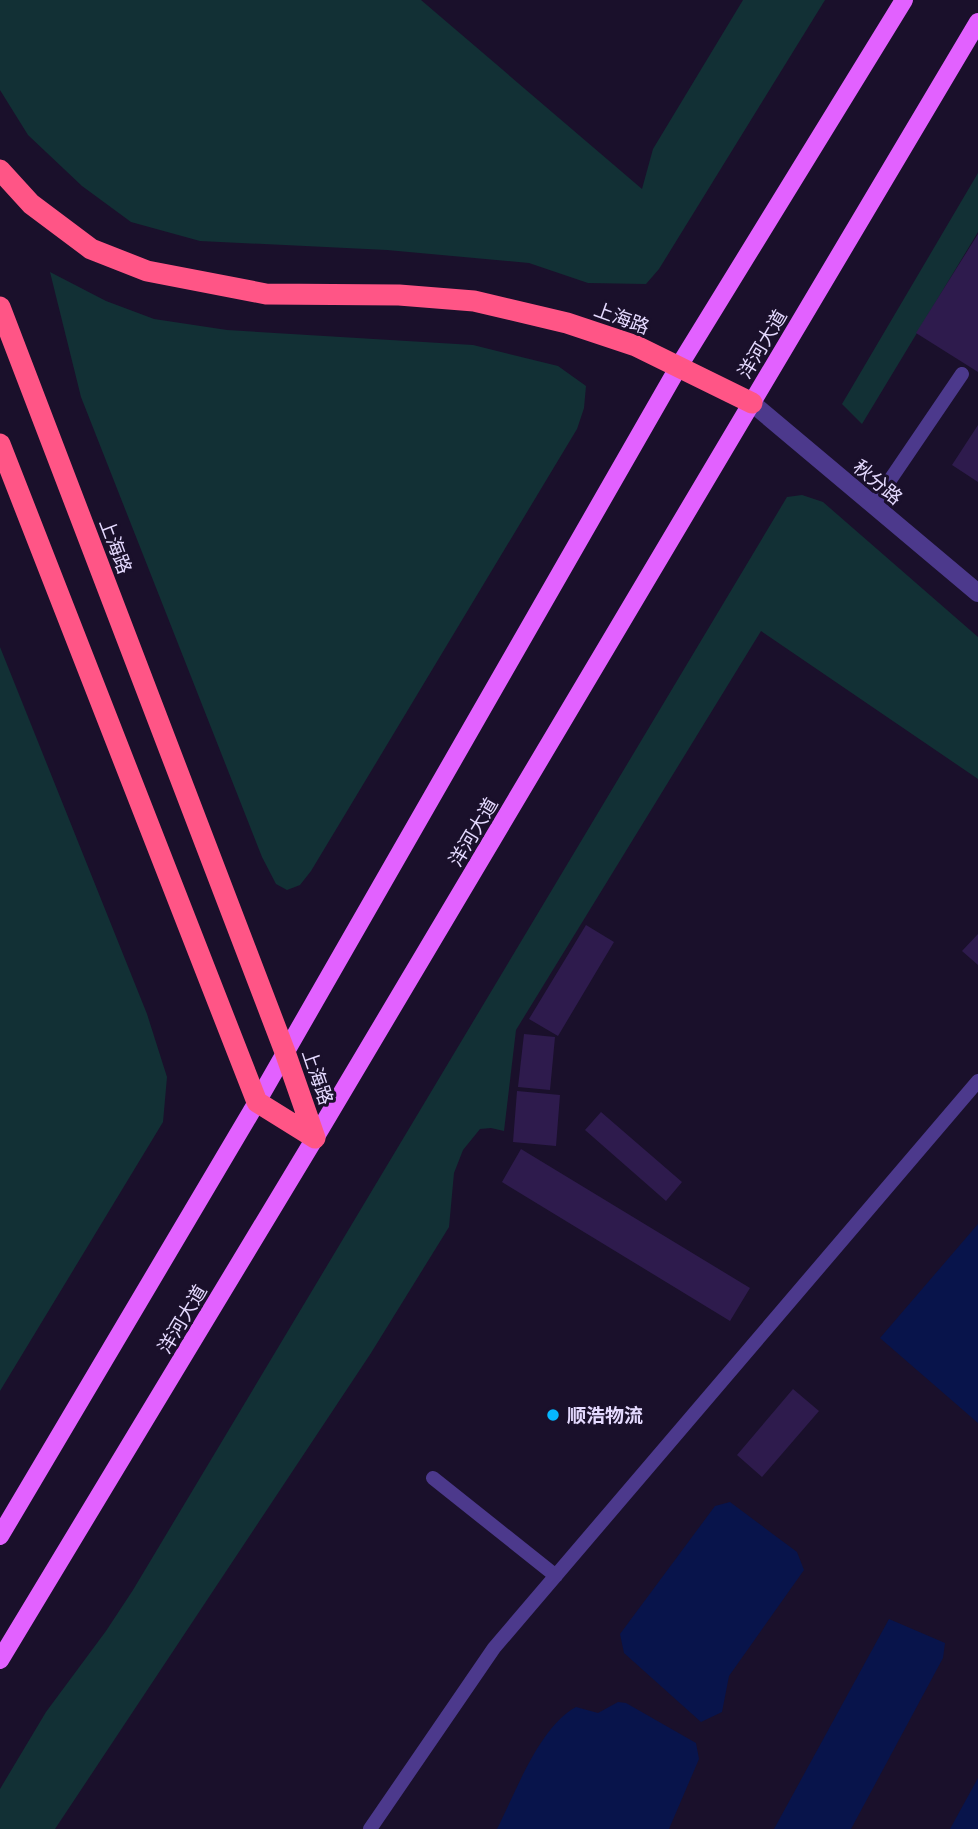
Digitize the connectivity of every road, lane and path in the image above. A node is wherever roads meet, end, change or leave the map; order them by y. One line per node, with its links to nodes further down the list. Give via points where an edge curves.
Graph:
1 (904, 0): 5 (main road)
2 (978, 22): 7 (main road, 洋河大道)
3 (0, 170): 5 (highway, 上海路, via 31,204 91,249 147,271 266,295 399,295 474,301 567,323)
4 (0, 307): 11 (highway, 上海路)
5 (679, 366): 7 (highway, 上海路); 11 (main road)
6 (962, 374): 9 (lane)
7 (752, 403): 9 (street, 秋分路); 14 (main road, 洋河大道)
8 (0, 443): 13 (highway)
9 (873, 505): 10 (street, 秋分路)
10 (978, 593)
11 (285, 1052): 13 (main road); 14 (highway, 上海路)
12 (978, 1081): 17 (lane)
13 (257, 1102): 14 (highway, 上海路); 16 (main road)
14 (315, 1138): 18 (main road, 洋河大道)
15 (433, 1478): 17 (lane)
16 (0, 1536)
17 (556, 1576): 19 (lane, via 495,1648)
18 (0, 1660)
19 (370, 1829)

